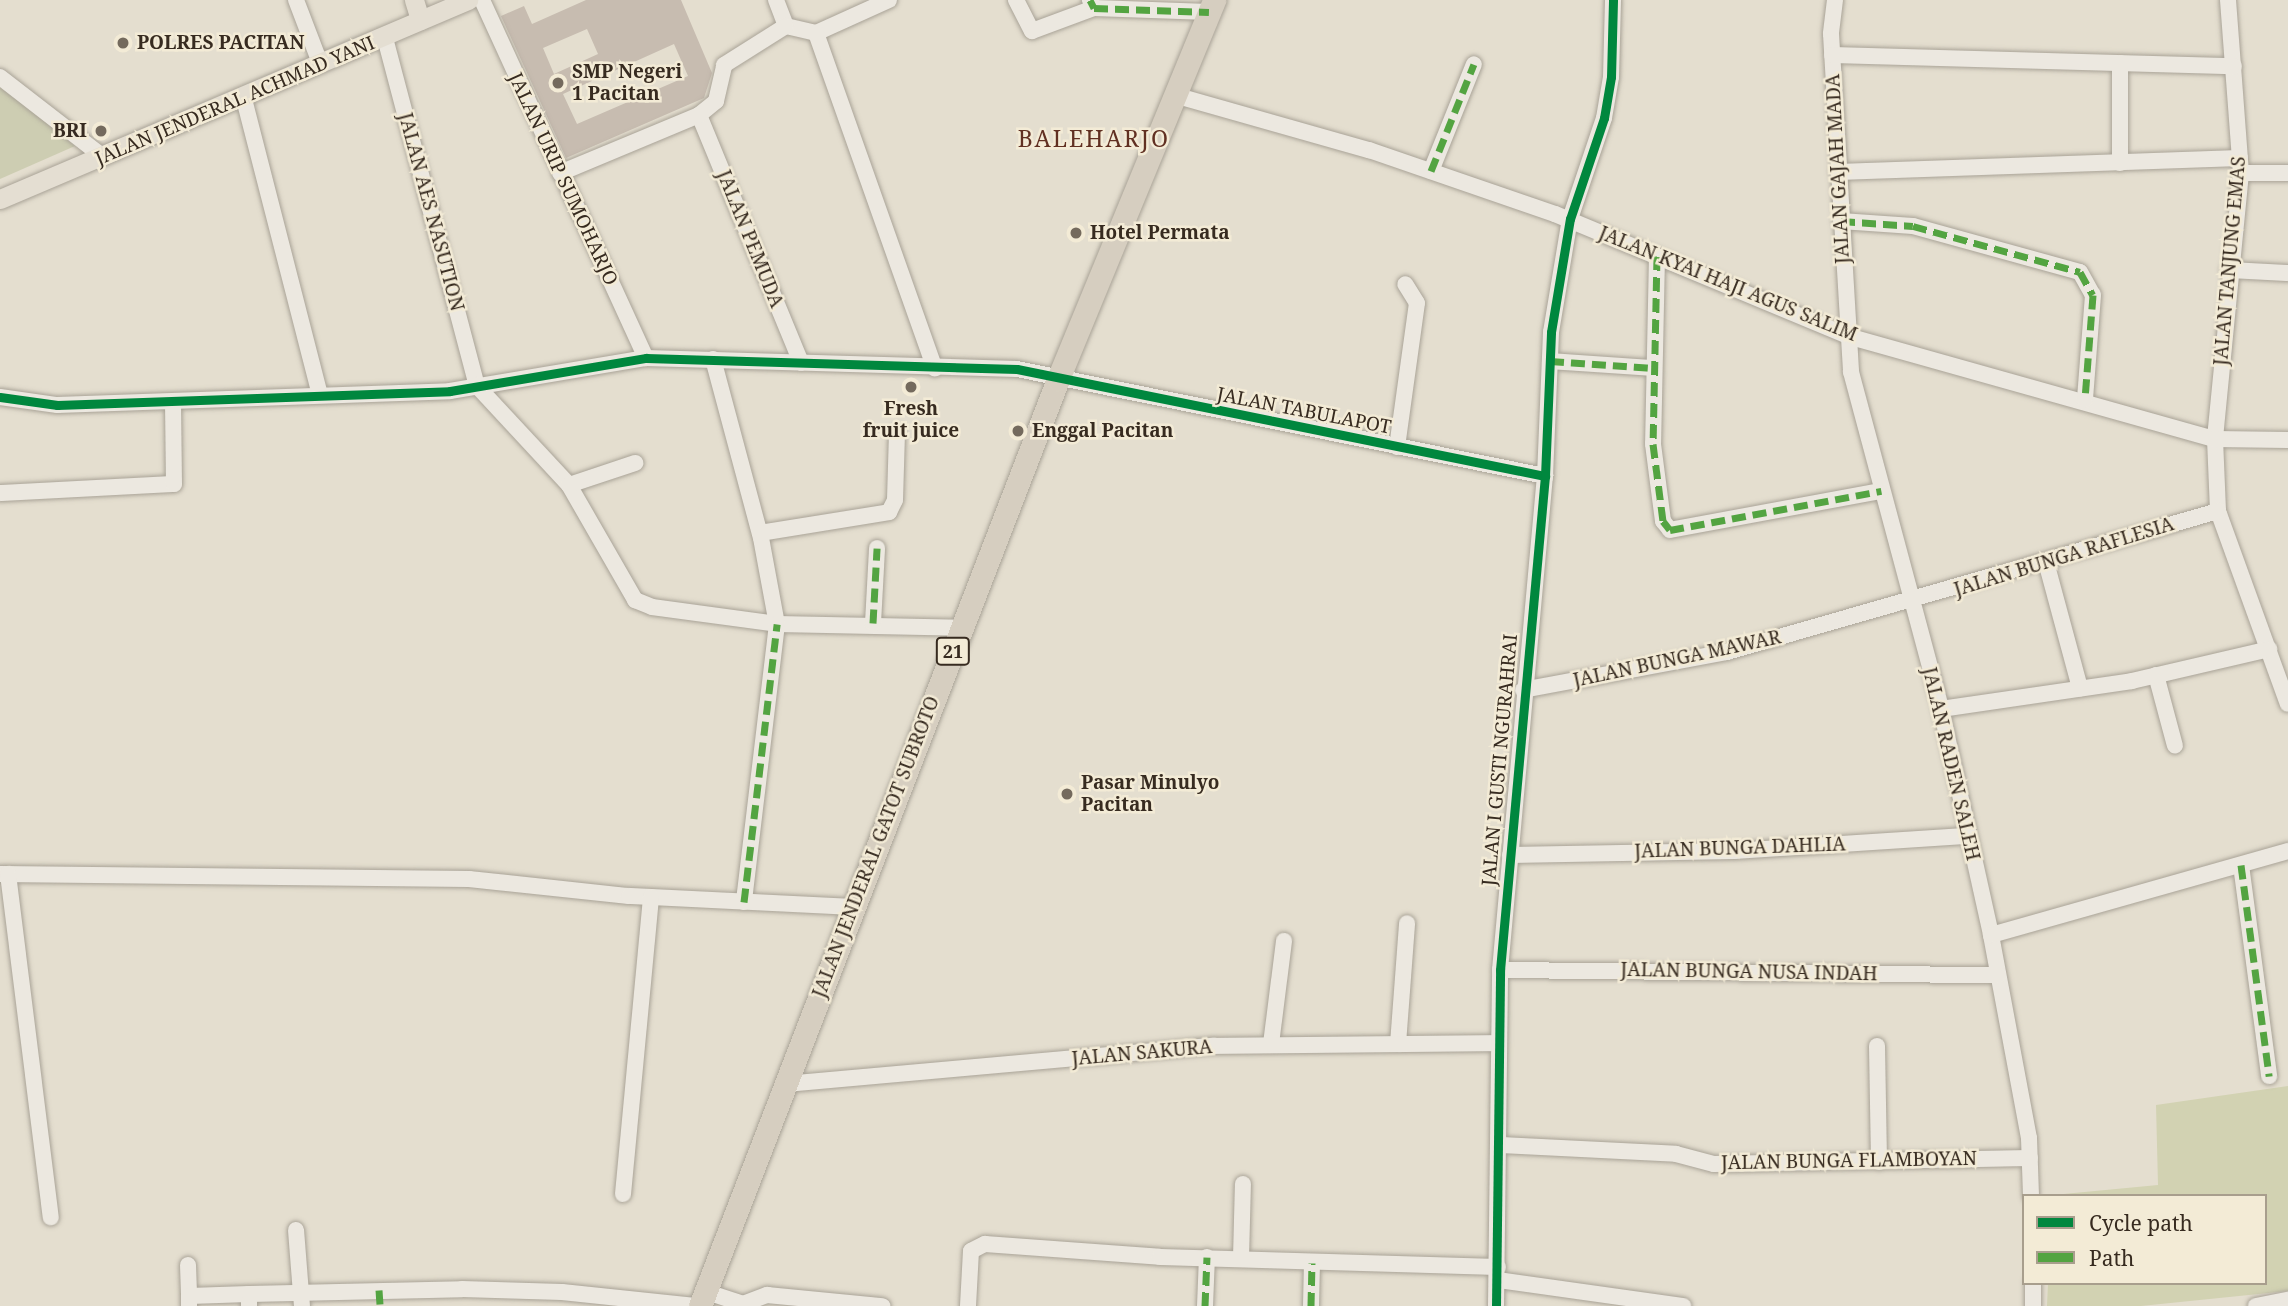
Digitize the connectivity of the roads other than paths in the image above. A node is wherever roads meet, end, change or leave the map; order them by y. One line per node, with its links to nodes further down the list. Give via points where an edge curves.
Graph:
1 (296, 0): 18 (street)
2 (414, 0): 13 (main road)
3 (468, 0): 13 (main road, JALAN JENDERAL ACHMAD YANI)
4 (482, 0): 31 (street, JALAN URIP SUMOHARJO)
5 (776, 0): 14 (street)
6 (889, 0): 15 (street)
7 (1016, 0): 11 (street, via 1032,31)
8 (1613, 0): 34 (street, JALAN I GUSTI NGURAHRAI, via 1611,77 1604,118)
9 (1835, 0): 17 (street, JALAN GAJAH MADA)
10 (2228, 0): 21 (street, JALAN TANJUNG EMAS)
11 (1092, 4): 12 (street)
12 (1212, 6): 23 (highway, JALAN JENDERAL GATOT SUBROTO / 21)
13 (421, 20): 16 (main road, JALAN JENDERAL ACHMAD YANI)
14 (786, 26): 15 (street); 25 (street, via 724,65 716,100)
15 (816, 33): 46 (street)
16 (384, 37): 18 (main road, JALAN JENDERAL ACHMAD YANI); 48 (street, JALAN AES NASUTION)
17 (1832, 55): 19 (street); 30 (street, JALAN GAJAH MADA)
18 (320, 63): 24 (main road, JALAN JENDERAL ACHMAD YANI)
19 (2120, 63): 21 (street); 27 (street)
20 (1474, 64): 29 (street)
21 (2234, 66): 28 (street, JALAN TANJUNG EMAS)
22 (0, 77): 26 (street)
23 (1174, 95): 29 (street, JALAN KYAI HAJI AGUS SALIM); 47 (highway, JALAN JENDERAL GATOT SUBROTO / 21)
24 (244, 99): 26 (main road, JALAN JENDERAL ACHMAD YANI); 49 (street)
25 (699, 115): 31 (street); 44 (street, JALAN PEMUDA)
26 (103, 157): 33 (main road, JALAN JENDERAL ACHMAD YANI)
27 (2120, 163): 28 (street); 30 (street)
28 (2241, 166): 32 (street); 37 (street, JALAN TANJUNG EMAS)
29 (1431, 171): 34 (street, JALAN KYAI HAJI AGUS SALIM)
30 (1838, 172): 35 (street, JALAN GAJAH MADA)
31 (559, 173): 41 (street, JALAN URIP SUMOHARJO)
32 (2288, 173)
33 (0, 200)
34 (1570, 219): 36 (street, JALAN KYAI HAJI AGUS SALIM); 43 (street, JALAN I GUSTI NGURAHRAI)
35 (1841, 220): 40 (street, JALAN GAJAH MADA); 51 (street, via 1913,226 2080,272 2094,295)
36 (1657, 256): 40 (street, JALAN KYAI HAJI AGUS SALIM); 45 (street)
37 (2229, 270): 38 (street); 54 (street, JALAN TANJUNG EMAS)
38 (2288, 273)
39 (1405, 284): 56 (street, via 1417,303)
40 (1851, 337): 51 (street, JALAN KYAI HAJI AGUS SALIM); 60 (street, JALAN RADEN SALEH, via 1851,372)
41 (646, 358): 42 (street, JALAN TABULAPOT); 48 (street, JALAN TABULAPOT)
42 (713, 359): 44 (street, JALAN TABULAPOT); 63 (street)
43 (1550, 361): 45 (street); 58 (street, JALAN I GUSTI NGURAHRAI)
44 (801, 363): 46 (street, JALAN TABULAPOT)
45 (1654, 368): 60 (street, via 1653,444 1664,520 1670,530)
46 (935, 369): 47 (street, JALAN TABULAPOT, via 1017,369)
47 (1058, 379): 56 (street, JALAN TABULAPOT); 69 (highway, JALAN JENDERAL GATOT SUBROTO / 21)
48 (477, 386): 49 (street, JALAN TABULAPOT); 59 (street)
49 (320, 394): 52 (street, JALAN TABULAPOT)
50 (0, 397): 52 (street, JALAN TABULAPOT, via 57,405)
51 (2085, 400): 54 (street, JALAN KYAI HAJI AGUS SALIM)
52 (173, 402): 61 (street, via 174,484)
53 (897, 433): 63 (street, via 895,500 889,512)
54 (2215, 439): 55 (street, JALAN KYAI HAJI AGUS SALIM); 62 (street, JALAN TANJUNG EMAS)
55 (2288, 440)
56 (1397, 447): 58 (street, JALAN TABULAPOT)
57 (635, 463): 59 (street)
58 (1545, 476): 73 (street, JALAN I GUSTI NGURAHRAI)
59 (569, 485): 68 (street, via 635,600 652,607)
60 (1881, 491): 66 (street, JALAN RADEN SALEH)
61 (0, 493)
62 (2218, 511): 65 (street, JALAN BUNGA RAFLESIA); 70 (street, JALAN TANJUNG EMAS)
63 (760, 533): 68 (street)
64 (877, 548): 67 (street)
65 (2046, 562): 66 (street, JALAN BUNGA RAFLESIA); 72 (street)
66 (1911, 602): 73 (street, JALAN BUNGA MAWAR, via 1727,652); 75 (street, JALAN RADEN SALEH)
67 (873, 623): 68 (street); 69 (street)
68 (777, 624): 83 (street)
69 (961, 628): 84 (highway, JALAN JENDERAL GATOT SUBROTO / 21)
70 (2269, 649): 71 (street); 74 (street, JALAN TANJUNG EMAS)
71 (2156, 675): 72 (street); 76 (street)
72 (2080, 688): 75 (street)
73 (1523, 690): 79 (street, JALAN I GUSTI NGURAHRAI)
74 (2288, 704)
75 (1941, 709): 77 (street, JALAN RADEN SALEH)
76 (2175, 746)
77 (1969, 836): 79 (street, JALAN BUNGA DAHLIA, via 1734,851); 86 (street, JALAN RADEN SALEH)
78 (2288, 851): 80 (street)
79 (1510, 855): 88 (street, JALAN I GUSTI NGURAHRAI)
80 (2241, 865): 86 (street); 94 (street)
81 (4, 874): 82 (street, via 469,879); 102 (street)
82 (651, 897): 83 (street); 100 (street)
83 (744, 902): 84 (street)
84 (852, 907): 95 (highway, JALAN JENDERAL GATOT SUBROTO / 21)
85 (1407, 923): 92 (street)
86 (1991, 935): 89 (street, JALAN RADEN SALEH)
87 (1284, 941): 91 (street)
88 (1500, 970): 89 (street, JALAN BUNGA NUSA INDAH); 90 (street, JALAN I GUSTI NGURAHRAI)
89 (1998, 975): 97 (street, JALAN RADEN SALEH)
90 (1499, 1043): 92 (street, JALAN SAKURA); 96 (street, JALAN I GUSTI NGURAHRAI)
91 (1271, 1044): 92 (street, JALAN SAKURA); 95 (street, JALAN SAKURA)
92 (1398, 1044)
93 (1877, 1046): 98 (street)
94 (2269, 1076)
95 (785, 1084): 116 (highway, JALAN JENDERAL GATOT SUBROTO / 21)
96 (1501, 1144): 98 (street, JALAN BUNGA FLAMBOYAN, via 1676,1154 1714,1164); 108 (street, JALAN I GUSTI NGURAHRAI)
97 (2030, 1158): 98 (street, JALAN BUNGA FLAMBOYAN); 101 (street, JALAN RADEN SALEH)
98 (1879, 1162)
99 (1243, 1184): 105 (street)
100 (623, 1194)
101 (2031, 1194)
102 (51, 1217)
103 (296, 1230): 110 (street)
104 (1207, 1257): 105 (street); 120 (street, via 985,1244 969,1257); 121 (street)
105 (1241, 1258): 106 (street)
106 (1312, 1263): 108 (street); 122 (street)
107 (188, 1265): 115 (street)
108 (1498, 1274): 123 (street, JALAN I GUSTI NGURAHRAI); 124 (street)
109 (2033, 1285): 125 (street)
110 (302, 1298): 111 (street); 113 (street)
111 (380, 1298): 112 (street)
112 (463, 1298): 116 (street, via 562,1292)
113 (249, 1300): 115 (street)
114 (2288, 1300): 126 (street)
115 (189, 1301)
116 (692, 1302): 117 (street)
117 (750, 1305): 118 (street, via 767,1295)
118 (865, 1305): 119 (street)
119 (883, 1306)
120 (968, 1306)
121 (1205, 1306)
122 (1311, 1306)
123 (1496, 1306)
124 (1683, 1306)
125 (2033, 1306)
126 (2256, 1306)

